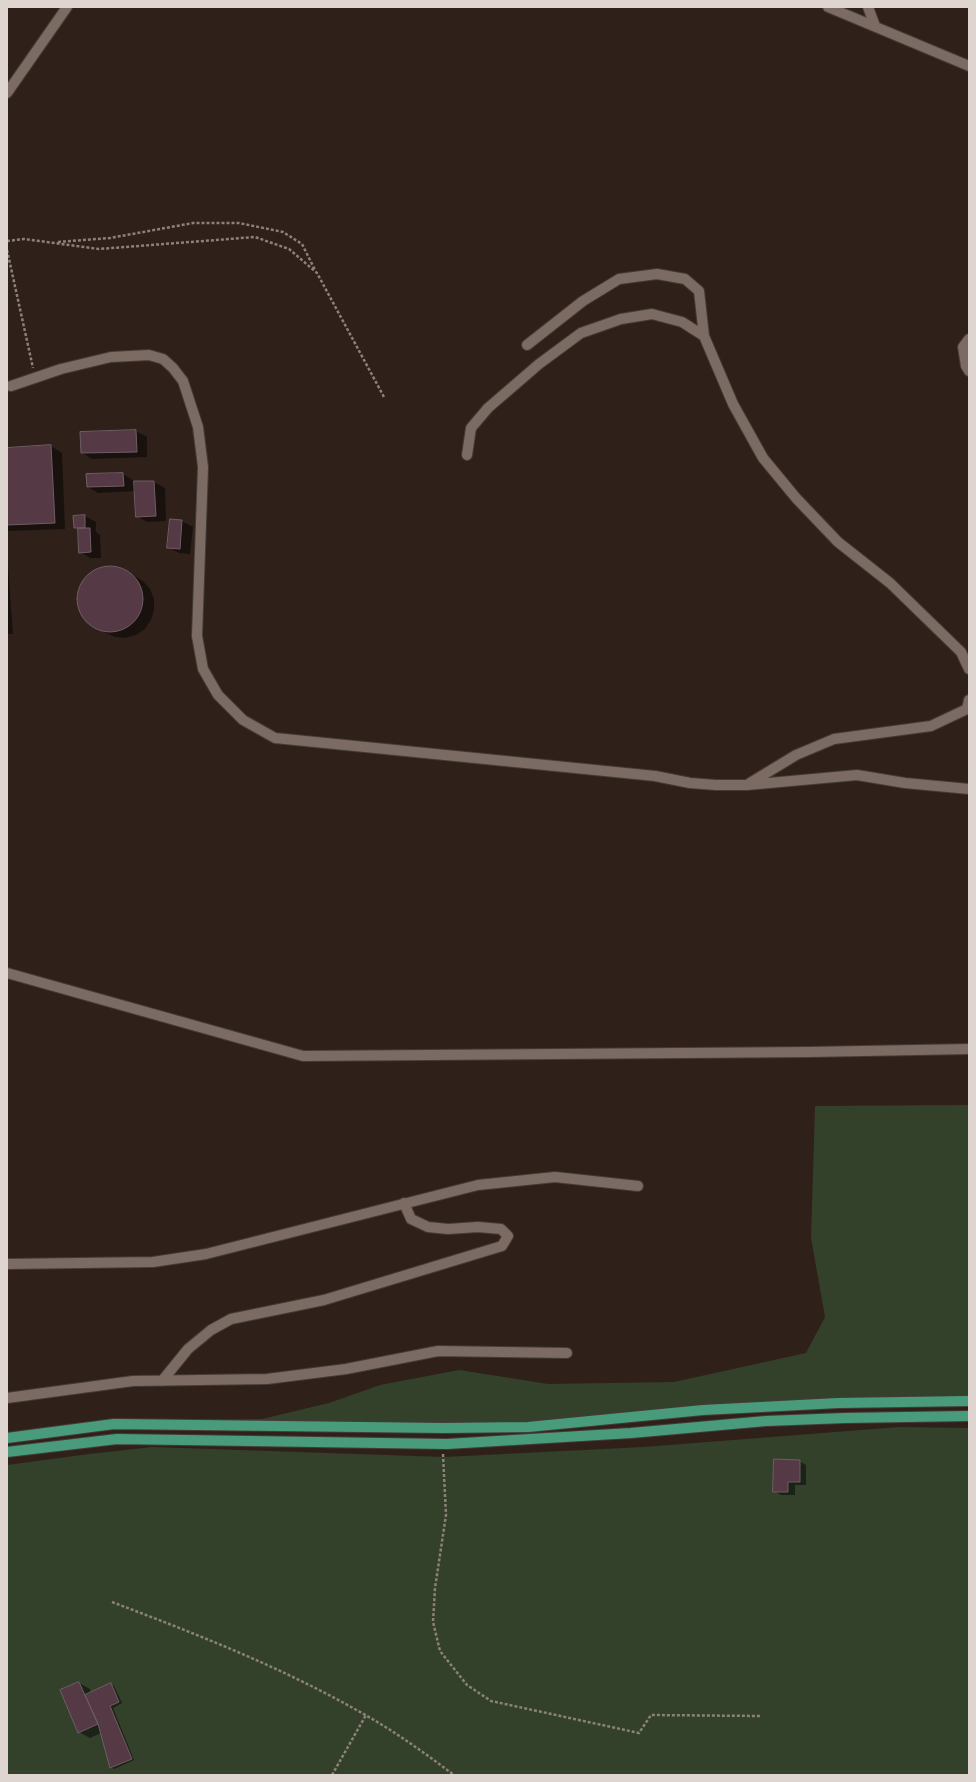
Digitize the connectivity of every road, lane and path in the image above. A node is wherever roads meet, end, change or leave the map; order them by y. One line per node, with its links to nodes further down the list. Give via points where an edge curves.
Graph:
1 (67, 7): 6 (lane)
2 (828, 7): 4 (lane)
3 (868, 7): 4 (lane)
4 (875, 26): 5 (lane)
5 (969, 66)
6 (7, 93)
7 (7, 241): 8 (path, via 24,239)
8 (52, 243): 10 (path, via 99,249 254,236 289,248); 10 (path, via 110,238 192,223 239,224 283,232 302,244)
9 (7, 250): 15 (path)
10 (316, 273): 17 (path)
11 (704, 336): 13 (lane, via 699,291 685,279 657,274 619,279 583,301); 18 (lane, via 682,322 652,314 620,319 581,333 539,364 488,408 471,428); 19 (lane, via 732,404 763,458 796,498 838,542 890,583 961,652)
12 (969, 339): 14 (lane, via 963,347)
13 (527, 345)
14 (969, 371)
15 (36, 378): 16 (lane); 21 (lane, via 111,356 149,355 163,359 183,381 198,427 203,466 197,636 203,669 218,695 242,720 275,738 655,776 690,783)
16 (8, 386)
17 (384, 397)
18 (468, 455)
19 (969, 669)
20 (969, 700): 21 (lane, via 966,709 931,726 834,739 796,756)
21 (747, 785): 22 (lane, via 857,775)
22 (969, 790)
23 (7, 973): 24 (lane, via 303,1056 793,1053)
24 (969, 1049)
25 (638, 1186): 26 (lane, via 555,1177 478,1185)
26 (404, 1202): 27 (lane, via 206,1254 153,1262); 29 (lane, via 411,1219 428,1227 448,1229 478,1226 501,1229 508,1236 502,1246 324,1300 231,1319 211,1330 188,1349)
27 (7, 1264)
28 (568, 1353): 29 (lane, via 438,1351 346,1370 267,1379)
29 (162, 1381): 30 (lane, via 133,1381)
30 (7, 1398)
31 (969, 1401): 33 (main road, via 838,1403 703,1410 528,1427 114,1424)
32 (969, 1416): 34 (main road, via 766,1422)
33 (7, 1438)
34 (443, 1444): 35 (main road, via 117,1439); 38 (path, via 446,1514 434,1588 433,1622 440,1651 467,1685 491,1701 639,1733 651,1716)
35 (7, 1452)
36 (112, 1602): 37 (path, via 209,1638 300,1680)
37 (366, 1715): 39 (path); 40 (path, via 407,1740)
38 (761, 1716)
39 (332, 1775)
40 (454, 1775)

